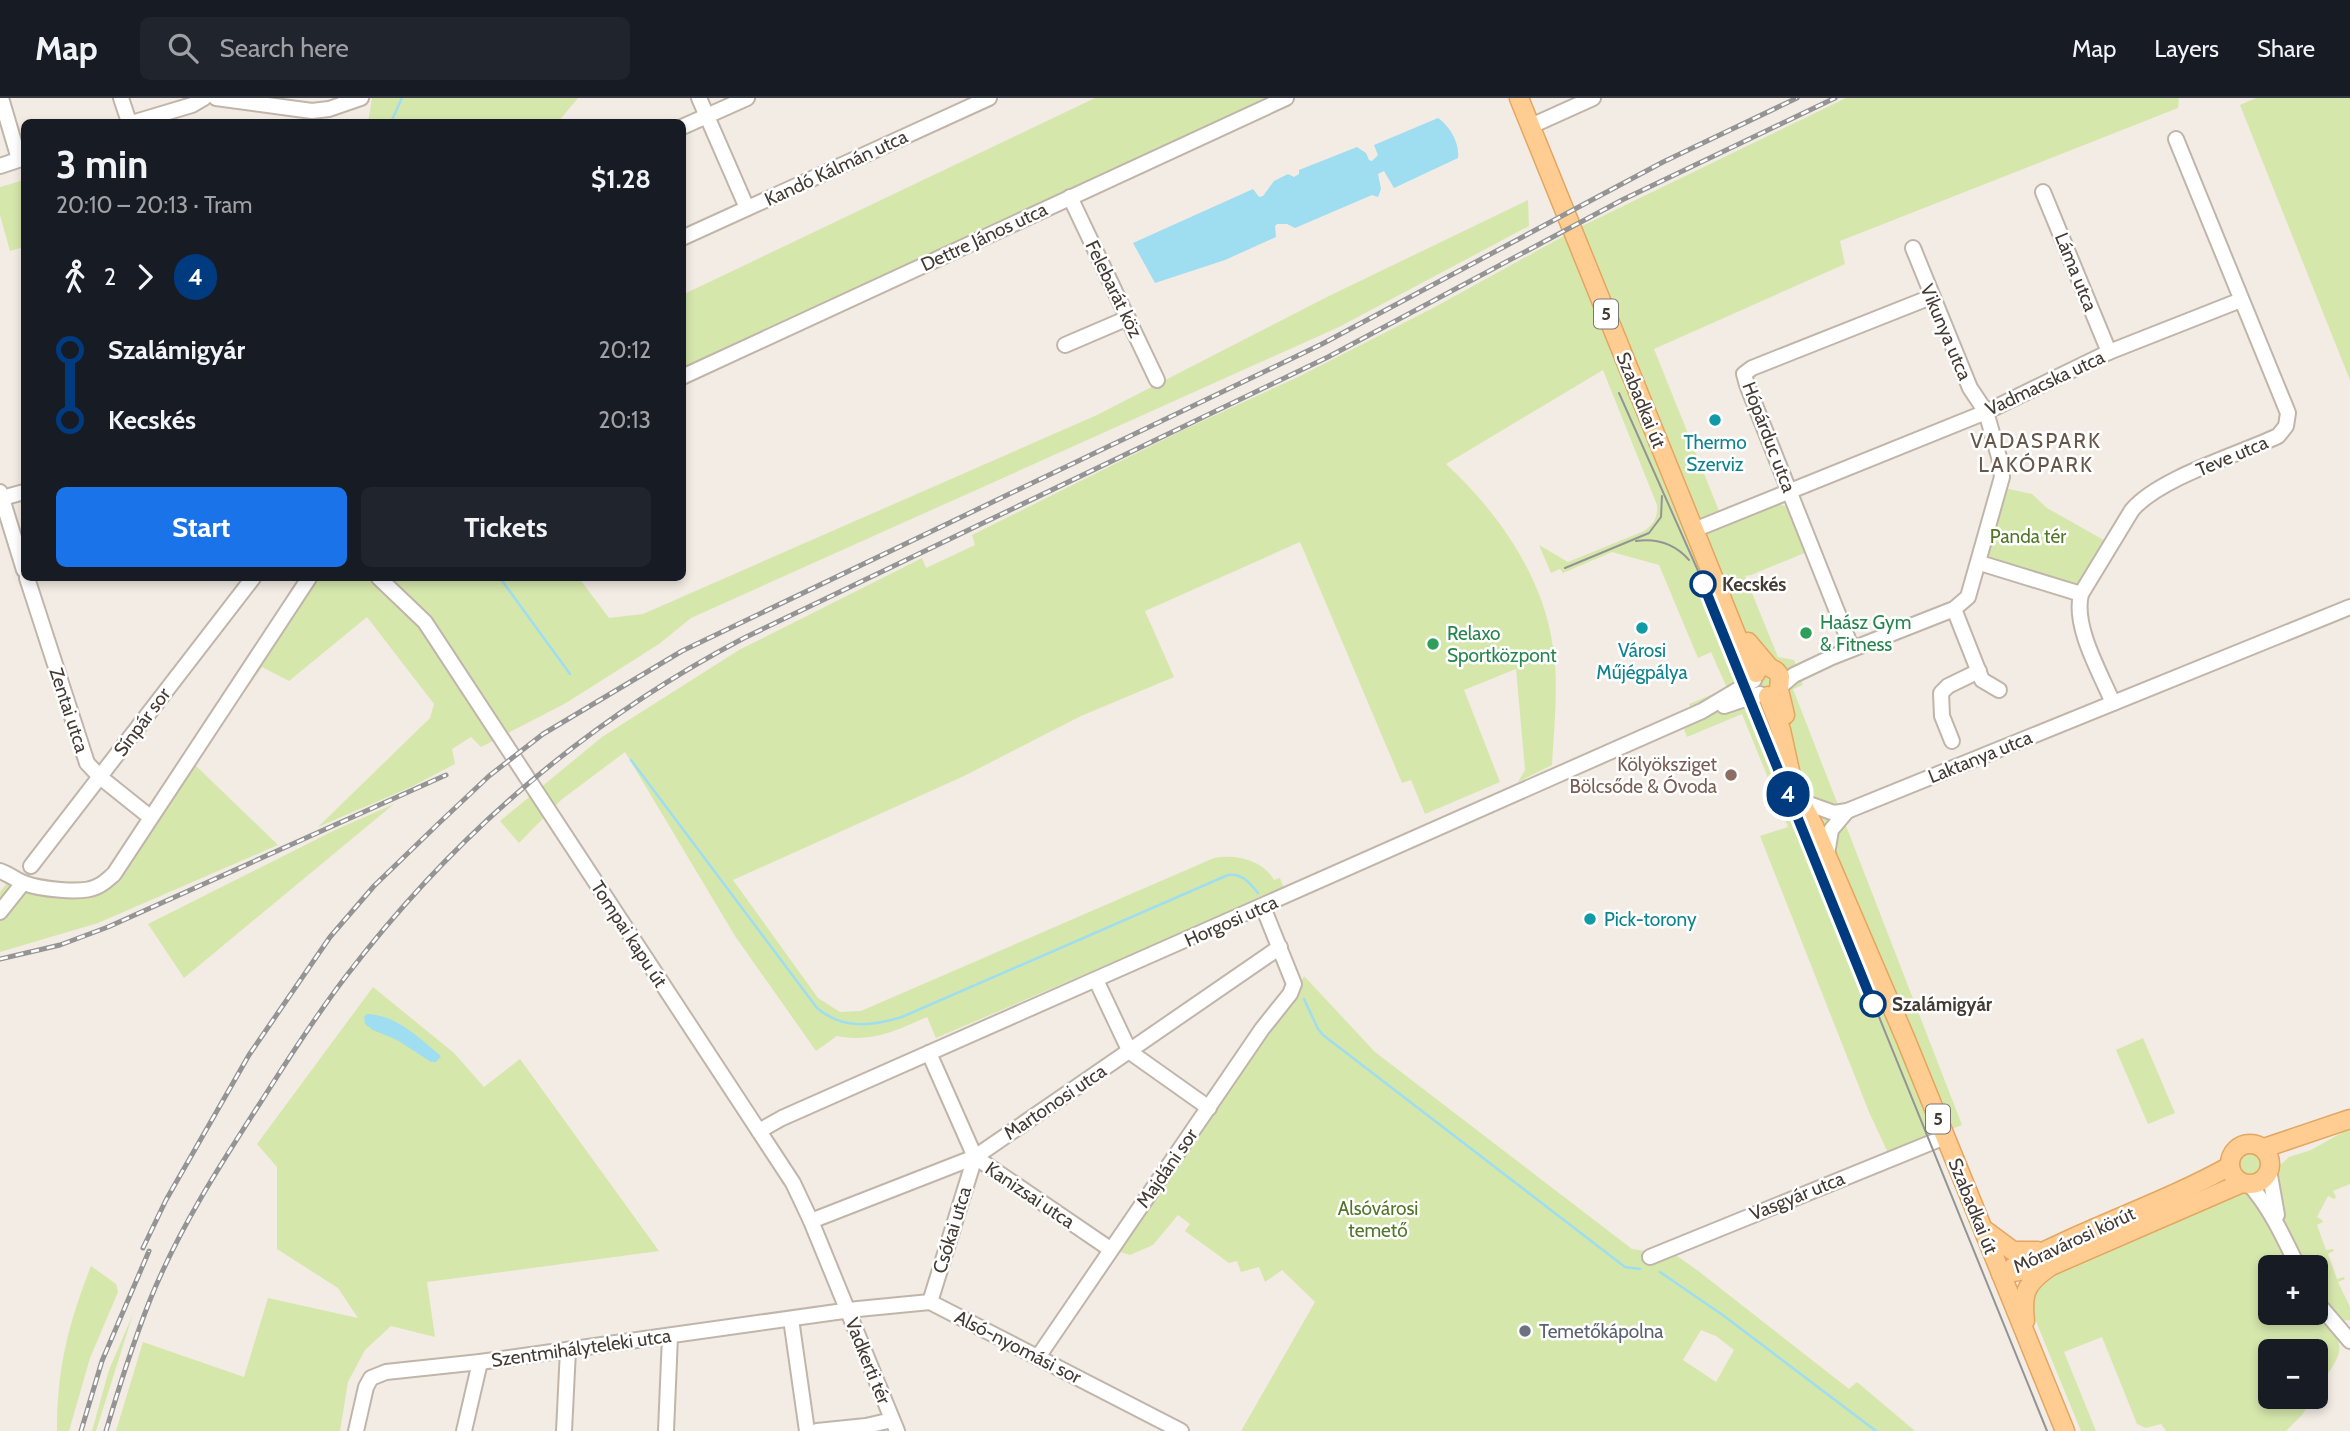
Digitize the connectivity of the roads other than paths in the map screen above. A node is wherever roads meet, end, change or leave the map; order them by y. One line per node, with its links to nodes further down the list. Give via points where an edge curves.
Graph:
1 (1, 98): 18 (street)
2 (121, 98): 13 (street)
3 (204, 98): 14 (street)
4 (216, 98): 5 (street, via 312,111)
5 (362, 98)
6 (699, 98): 12 (street)
7 (747, 98): 12 (street)
8 (989, 98): 23 (street, Kandó Kálmán utca)
9 (1286, 98): 22 (street, Dettre János utca)
10 (1519, 98): 16 (main road, Szabadkai út / 5)
11 (1593, 98): 16 (street)
12 (707, 116): 15 (street); 23 (street)
13 (127, 119)
14 (145, 119)
15 (686, 125)
16 (1531, 127): 37 (main road, Szabadkai út / 5)
17 (2176, 139): 27 (street, Teve utca)
18 (21, 156)
19 (21, 159): 20 (street)
20 (0, 166)
21 (2043, 192): 30 (street, Láma utca)
22 (1070, 197): 28 (street, Felebarát köz); 31 (street, Dettre János utca)
23 (747, 208): 24 (street, Kandó Kálmán utca)
24 (686, 236)
25 (1913, 248): 26 (street, Vikunya utca)
26 (1931, 297): 33 (street, Vikunya utca, via 1970,388); 35 (street, Hópárduc utca, via 1744,374)
27 (2241, 300): 30 (street, Vadmacska utca); 44 (street, Teve utca, via 2288,413 2286,426 2278,436 2160,487 2139,501)
28 (1128, 318): 29 (street); 32 (street, Felebarát köz)
29 (1065, 345)
30 (2109, 352): 33 (street, Vadmacska utca)
31 (686, 375)
32 (1157, 380)
33 (1986, 412): 35 (street, Vadmacska utca); 39 (street, Vikunya utca, via 2002,477)
34 (21, 492): 36 (street)
35 (1790, 492): 37 (street, Vadmacska utca); 47 (street, Hópárduc utca)
36 (1, 495): 38 (street)
37 (1694, 530): 49 (main road, Szabadkai út / 5, via 1733,624)
38 (21, 560)
39 (1980, 563): 44 (street); 46 (street, Vikunya utca, via 1968,597)
40 (28, 581): 53 (street, Zentai utca, via 78,743)
41 (251, 581): 53 (street, Sínpár sor)
42 (307, 581): 56 (street)
43 (382, 581): 70 (street, Tompai kapu út, via 425,622)
44 (2081, 594): 51 (street, via 2078,608 2083,631)
45 (2350, 607): 51 (street, Laktanya utca)
46 (1954, 609): 47 (street, Horgosi utca); 48 (street)
47 (1852, 649): 49 (street, Horgosi utca)
48 (1979, 671): 50 (street, via 1982,680); 52 (street, via 1941,692 1941,716)
49 (1767, 682): 54 (main road, Szabadkai út / 5); 57 (main road, Szabadkai út / 5, via 1794,789); 62 (street, Horgosi utca)
50 (1999, 690)
51 (2113, 703): 55 (street, Laktanya utca)
52 (1952, 741)
53 (100, 777): 56 (street, Zentai utca); 59 (street, Sínpár sor)
54 (1809, 804): 55 (street, via 1834,813); 57 (main road, Szabadkai út / 5)
55 (1847, 811): 58 (street, via 1831,830)
56 (150, 817): 61 (street, via 114,874 97,887 78,890)
57 (1814, 826): 58 (main road, Szabadkai út / 5)
58 (1826, 855): 71 (main road, Szabadkai út / 5)
59 (31, 866)
60 (0, 871): 61 (street)
61 (23, 883): 63 (street)
62 (1263, 907): 64 (street); 65 (street, Horgosi utca)
63 (0, 912)
64 (1280, 947): 66 (street, Martonosi utca); 68 (street, Majdáni sor, via 1294,979 1290,994)
65 (1096, 980): 66 (street); 67 (street, Horgosi utca)
66 (1130, 1052): 68 (street); 73 (street, Martonosi utca)
67 (929, 1053): 70 (street, Horgosi utca); 73 (street, Kanizsai utca)
68 (1209, 1108): 80 (street, Majdáni sor)
69 (2342, 1122): 72 (main road); 75 (main road)
70 (759, 1131): 77 (street, Tompai kapu út)
71 (1945, 1137): 78 (main road, Szabadkai út / 5); 82 (street, Vasgyár utca)
72 (2264, 1148): 74 (main road, via 2244,1144 2232,1154); 75 (main road)
73 (975, 1157): 77 (street, Martonosi utca); 80 (street, Kanizsai utca); 85 (street, Csókai utca)
74 (2230, 1166): 76 (main road, via 2236,1178); 83 (main road, Móravárosi körút)
75 (2270, 1168): 76 (main road, via 2258,1183); 79 (street)
76 (2246, 1183): 79 (street, via 2261,1197); 83 (main road, Móravárosi körút)
77 (811, 1221): 86 (street, Tompai kapu út)
78 (1983, 1228): 83 (main road, via 2013,1251); 84 (main road, Szabadkai út / 5)
79 (2281, 1230): 81 (street)
80 (1110, 1249): 93 (street, Majdáni sor)
81 (2292, 1255)
82 (1650, 1257)
83 (2048, 1258): 84 (main road, Móravárosi körút); 90 (main road, via 2024,1294)
84 (2001, 1274): 90 (main road, Szabadkai út / 5)
85 (930, 1302): 86 (street); 93 (street, Alsó-nyomási sor)
86 (847, 1310): 88 (street, Vadkerti tér); 95 (street, Vadkerti tér)
87 (2328, 1315): 91 (street)
88 (792, 1320): 89 (street, Szentmihályteleki utca); 100 (street)
89 (670, 1336): 92 (street, Szentmihályteleki utca); 99 (street)
90 (2026, 1336): 103 (main road, Szabadkai út / 5)
91 (2350, 1341)
92 (568, 1350): 94 (street, Szentmihályteleki utca); 98 (street)
93 (1038, 1357): 102 (street, Alsó-nyomási sor)
94 (480, 1362): 96 (street, Szentmihályteleki utca, via 386,1372 371,1378); 97 (street)
95 (894, 1426): 101 (street, Vadkerti tér)
96 (354, 1430)
97 (464, 1431)
98 (564, 1431)
99 (666, 1431)
100 (807, 1431)
101 (817, 1431)
102 (1181, 1431)
103 (2065, 1431)

